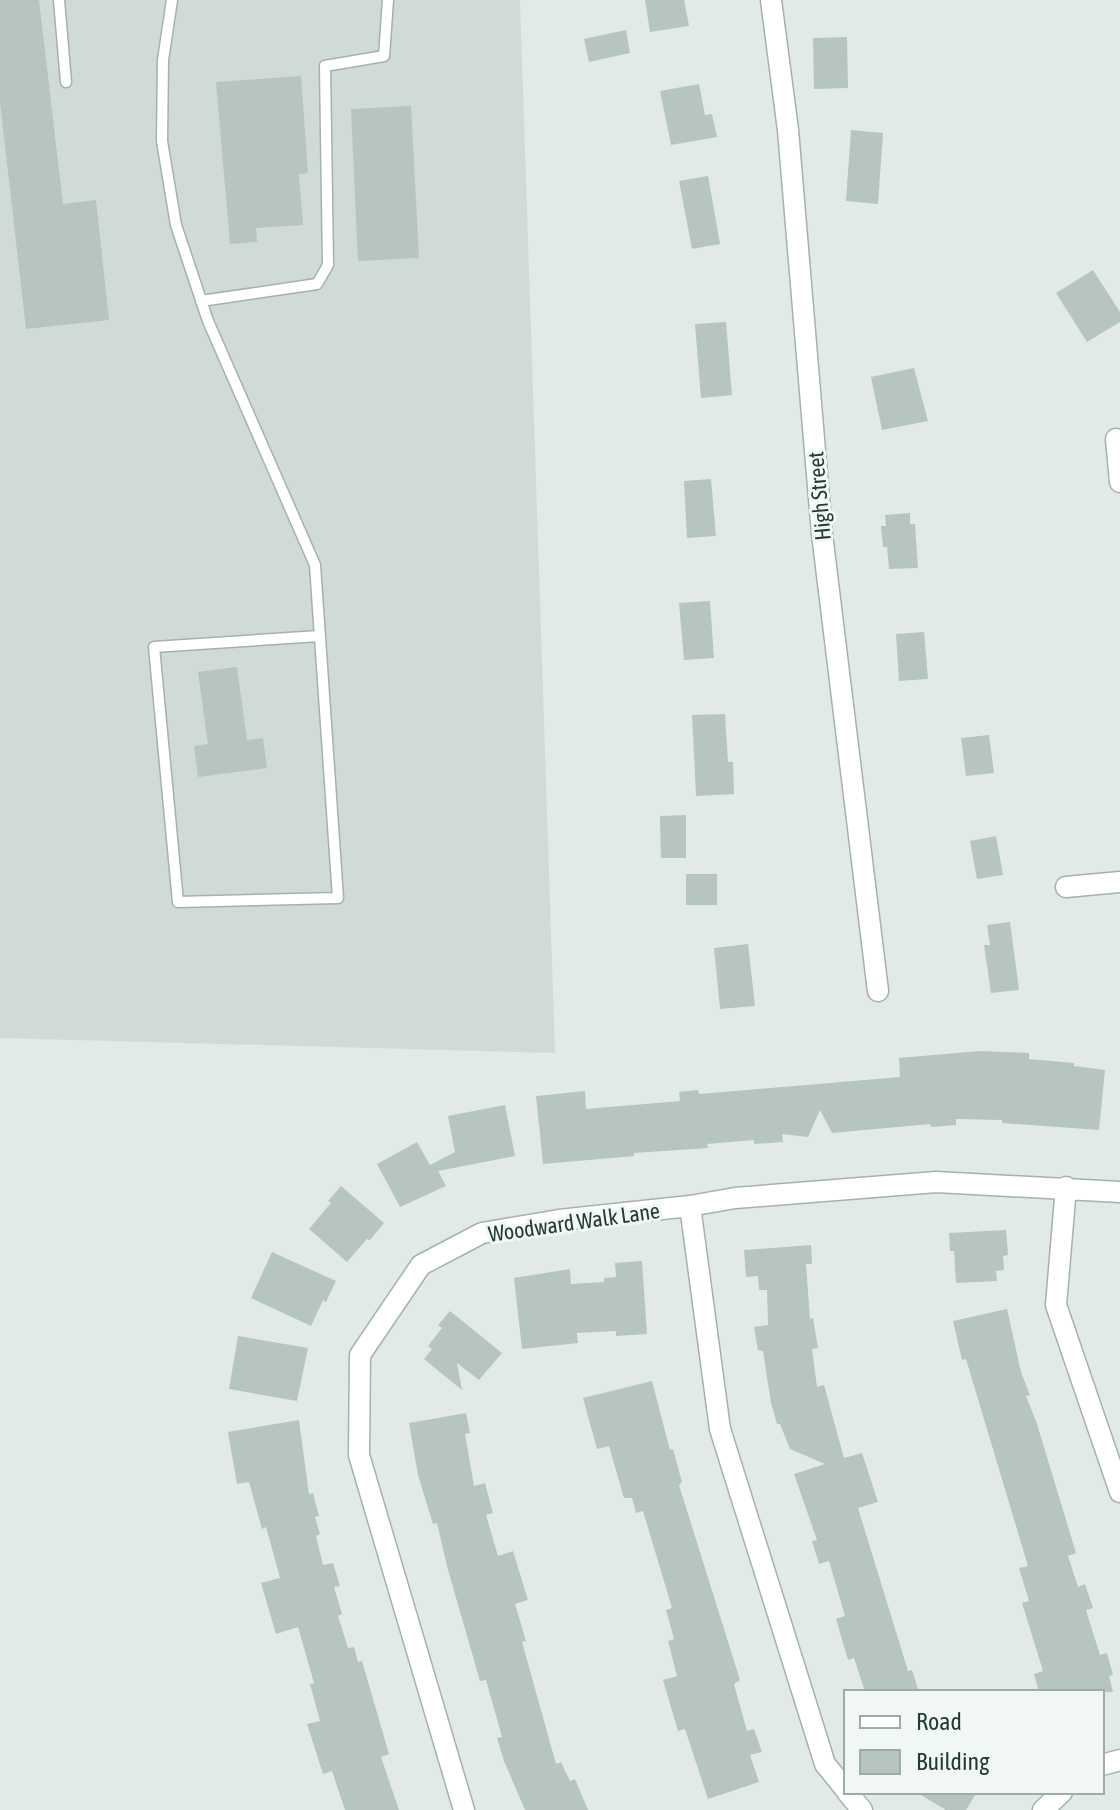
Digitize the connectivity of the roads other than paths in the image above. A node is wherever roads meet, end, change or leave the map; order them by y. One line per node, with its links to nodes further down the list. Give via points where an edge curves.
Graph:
1 (59, 0): 5 (lane)
2 (172, 0): 6 (lane, via 163,60 162,141 176,225)
3 (388, 0): 6 (lane, via 384,56 325,66 328,265 317,284)
4 (771, 0): 12 (street, High Street, via 788,130 822,534)
5 (66, 82)
6 (201, 301): 9 (lane, via 315,565)
7 (1116, 439): 8 (street)
8 (1120, 482)
9 (319, 636): 9 (lane, via 338,898 178,902 154,647)
10 (1120, 882): 11 (street)
11 (1066, 887)
12 (878, 991)
13 (1066, 1187): 14 (street, Woodward Walk Lane); 15 (street, Woodward Walk Lane, via 936,1182); 16 (street, via 1056,1305)
14 (1120, 1192)
15 (690, 1206): 17 (street, via 720,1429 825,1764); 20 (street, Woodward Walk Lane, via 482,1233 421,1265 360,1355 359,1455)
16 (1120, 1492)
17 (844, 1787)
18 (849, 1794): 21 (street)
19 (1060, 1794): 22 (street)
20 (464, 1810)
21 (862, 1810)
22 (1043, 1810)

